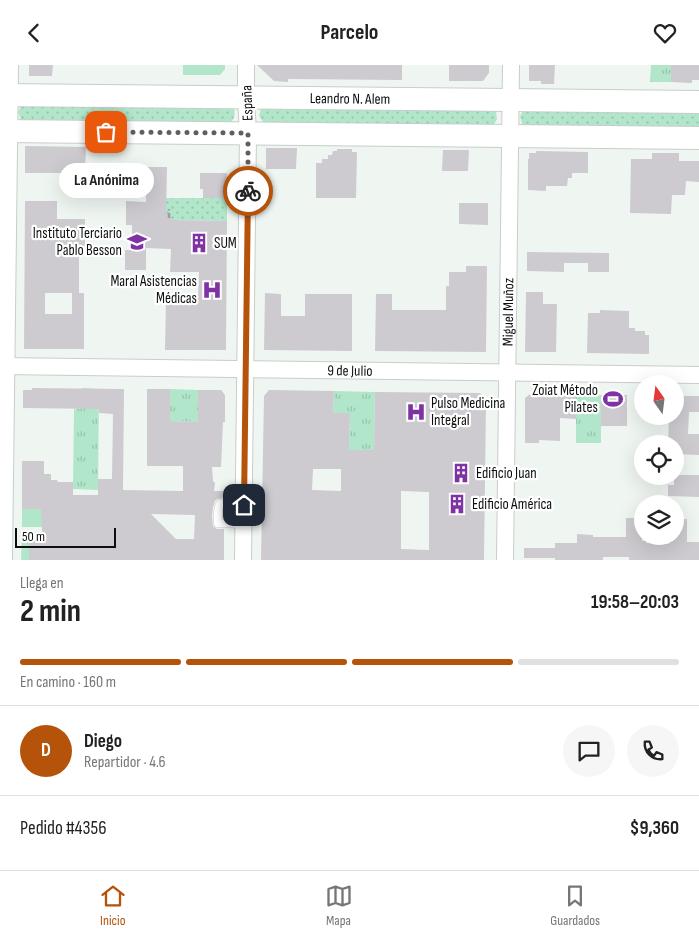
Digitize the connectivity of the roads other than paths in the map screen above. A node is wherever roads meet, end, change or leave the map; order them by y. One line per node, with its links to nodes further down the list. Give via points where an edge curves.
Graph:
1 (7, 65): 4 (main road)
2 (246, 65): 5 (street, España)
3 (511, 65): 6 (street, Miguel Muñoz)
4 (4, 95): 5 (main road, Leandro N. Alem); 8 (main road)
5 (246, 97): 6 (main road, Leandro N. Alem); 9 (street, España)
6 (510, 101): 7 (main road, Leandro N. Alem); 10 (street, Miguel Muñoz)
7 (699, 102)
8 (3, 131): 9 (main road); 12 (main road)
9 (248, 133): 10 (main road); 13 (street, España)
10 (510, 136): 11 (main road); 14 (street, Miguel Muñoz)
11 (699, 138)
12 (2, 366): 13 (street, 9 de Julio); 18 (main road)
13 (246, 369): 14 (street, 9 de Julio); 16 (street, España)
14 (507, 372): 15 (street, 9 de Julio); 20 (street, Miguel Muñoz)
15 (699, 375)
16 (244, 503): 17 (street, España); 17 (lane, via 220,504 218,523)
17 (244, 524): 19 (street, España)
18 (1, 560)
19 (243, 560)
20 (505, 560)

